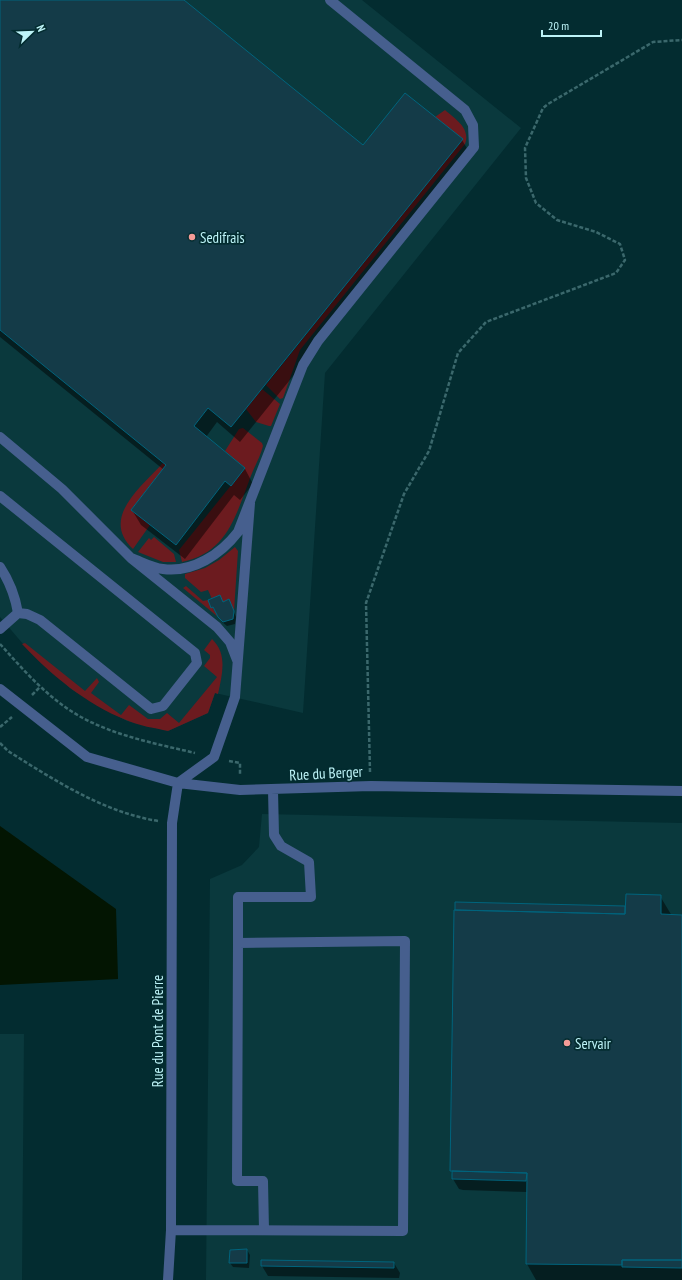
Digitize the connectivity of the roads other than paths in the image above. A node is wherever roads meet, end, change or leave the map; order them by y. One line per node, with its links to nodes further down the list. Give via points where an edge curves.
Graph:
1 (330, 0): 4 (street, via 465,110 473,125 474,147 318,341 307,359)
2 (0, 436): 5 (street, via 62,490)
3 (0, 496): 7 (street, via 195,653 196,663 164,706 151,708 43,622 28,614)
4 (250, 503): 5 (street, via 238,532 229,544 199,564 180,569 164,569); 9 (street)
5 (131, 558): 9 (street, via 217,626 230,642)
6 (0, 567): 7 (street, via 11,583)
7 (18, 613): 8 (street)
8 (0, 629)
9 (239, 666): 11 (street, via 235,697 214,758)
10 (0, 689): 11 (street, Rue du Berger, via 87,757)
11 (178, 783): 12 (street, Rue du Berger, via 240,790); 15 (street, Rue du Pont de Pierre, via 172,823)
12 (273, 790): 13 (street, Rue du Berger, via 370,786); 14 (street, via 274,835 281,846 309,862 311,897 238,897)
13 (682, 791)
14 (238, 943): 16 (street, via 237,1181 263,1181); 16 (street, via 405,941 403,1231)
15 (171, 1230): 16 (street); 17 (street, Rue du Pont de Pierre)
16 (264, 1230)
17 (168, 1280)

